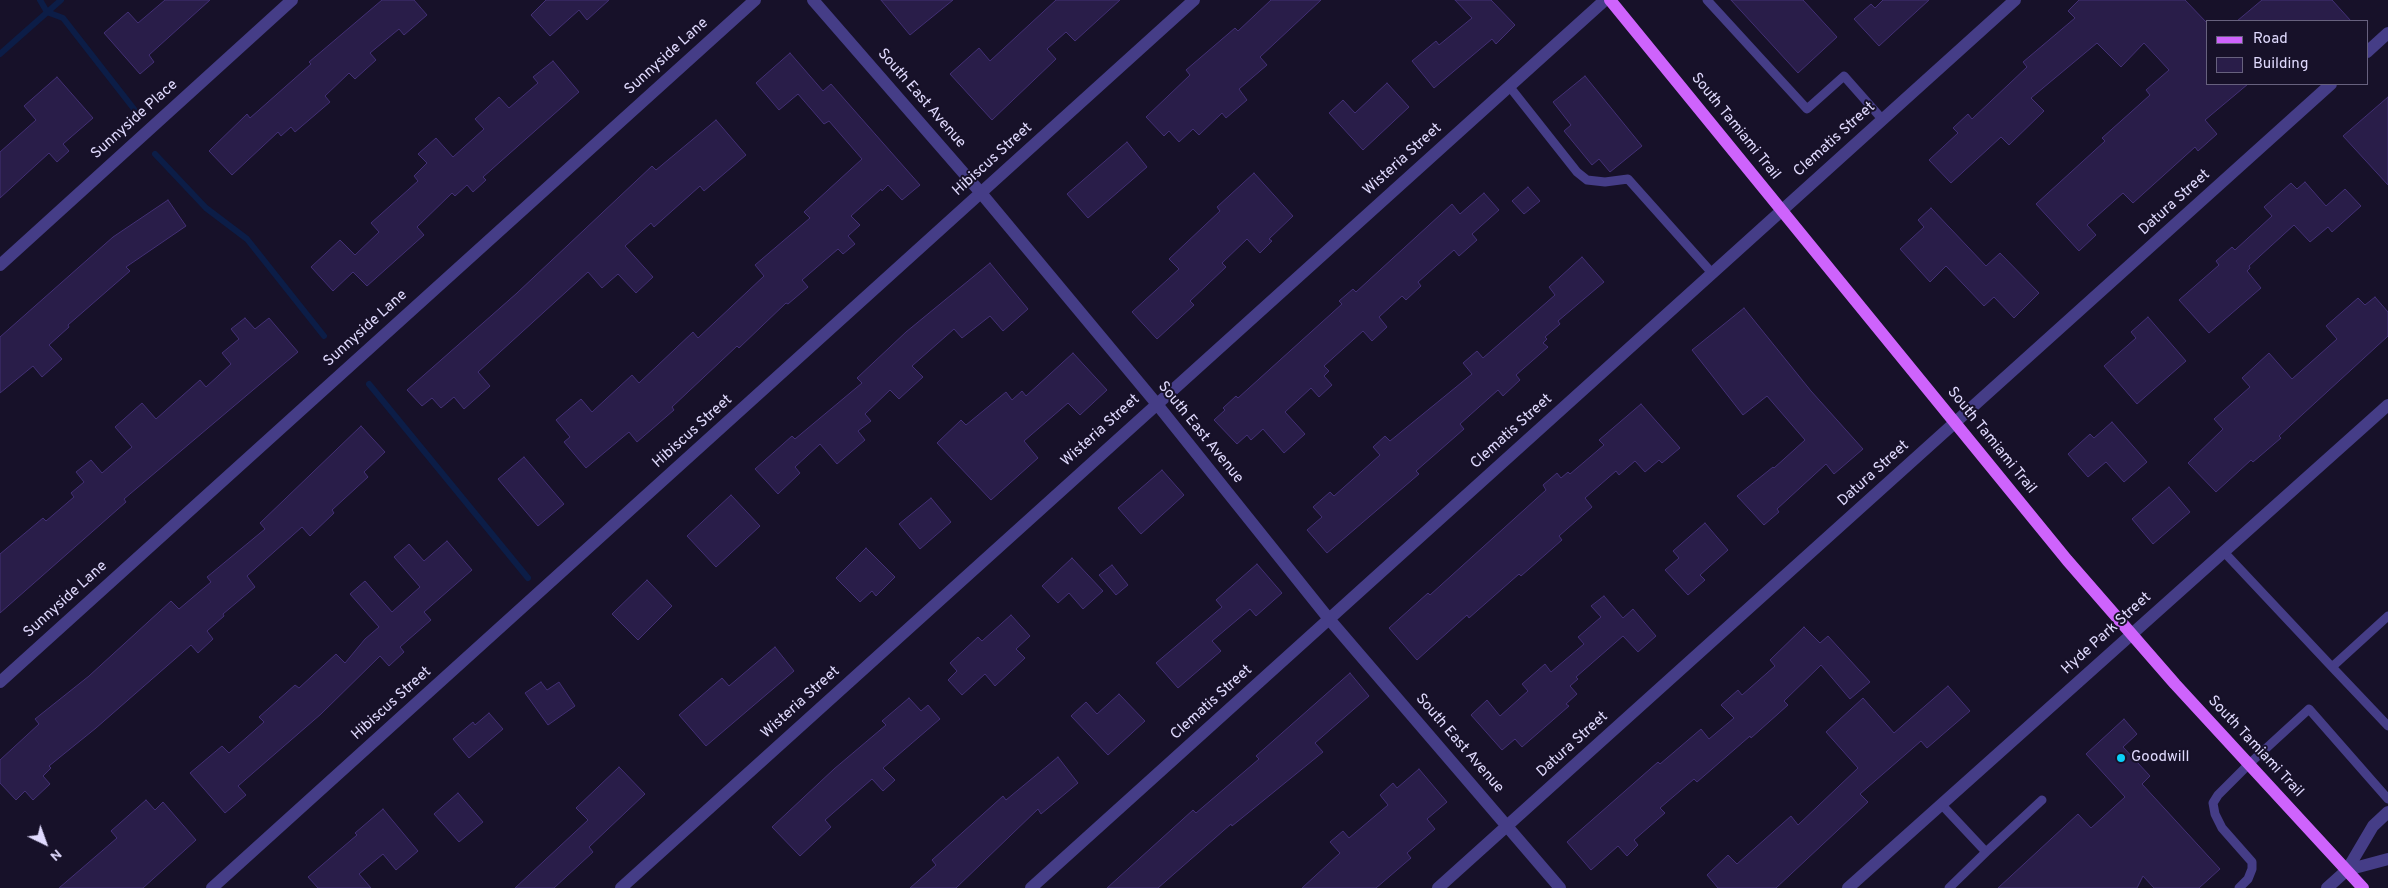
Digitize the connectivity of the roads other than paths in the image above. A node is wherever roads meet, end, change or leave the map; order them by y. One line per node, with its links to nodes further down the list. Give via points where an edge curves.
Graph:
1 (292, 0): 16 (street, Sunnyside Place)
2 (755, 0): 26 (street, Sunnyside Lane)
3 (813, 0): 14 (street, South East Avenue)
4 (1194, 0): 14 (street, Hibiscus Street)
5 (1605, 0): 12 (street, Wisteria Street)
6 (1610, 0): 15 (main road, South Tamiami Trail)
7 (1707, 0): 13 (lane, via 1807,109 1844,76)
8 (2015, 0): 13 (street, Clematis Street)
9 (2388, 33): 10 (street)
10 (2368, 51)
11 (2331, 85): 20 (street, Datura Street)
12 (1509, 86): 17 (lane, via 1577,172 1587,180 1628,179); 18 (street, Wisteria Street)
13 (1882, 119): 15 (street, Clematis Street)
14 (981, 193): 18 (street, South East Avenue); 37 (street, Hibiscus Street)
15 (1782, 210): 17 (street, Clematis Street); 20 (main road, South Tamiami Trail)
16 (0, 265)
17 (1712, 273): 23 (street, Clematis Street)
18 (1156, 403): 23 (street, South East Avenue); 38 (street, Wisteria Street)
19 (2388, 404): 21 (street, Hyde Park Street)
20 (1955, 423): 24 (main road, South Tamiami Trail); 33 (street, Datura Street)
21 (2223, 551): 24 (street, Hyde Park Street); 25 (lane)
22 (2388, 616): 25 (lane)
23 (1329, 619): 33 (street, South East Avenue); 39 (street, Clematis Street)
24 (2131, 634): 28 (main road, South Tamiami Trail); 31 (street, Hyde Park Street)
25 (2332, 667): 27 (lane)
26 (0, 682)
27 (2388, 726)
28 (2249, 764): 29 (lane, via 2308,709); 36 (main road, South Tamiami Trail); 44 (lane, via 2213,803 2222,828 2252,862 2248,879)
29 (2388, 799)
30 (2042, 800): 34 (lane)
31 (1942, 804): 34 (lane); 42 (street, Hyde Park Street)
32 (2388, 812): 36 (street, via 2373,826)
33 (1507, 825): 40 (street, Datura Street); 41 (street, South East Avenue)
34 (1986, 852): 43 (lane)
35 (2388, 859): 36 (street)
36 (2347, 870): 45 (street); 46 (main road, South Tamiami Trail)
37 (212, 888)
38 (621, 888)
39 (1032, 888)
40 (1438, 888)
41 (1560, 888)
42 (1848, 888)
43 (1949, 888)
44 (2239, 888)
45 (2327, 888)
46 (2364, 888)

